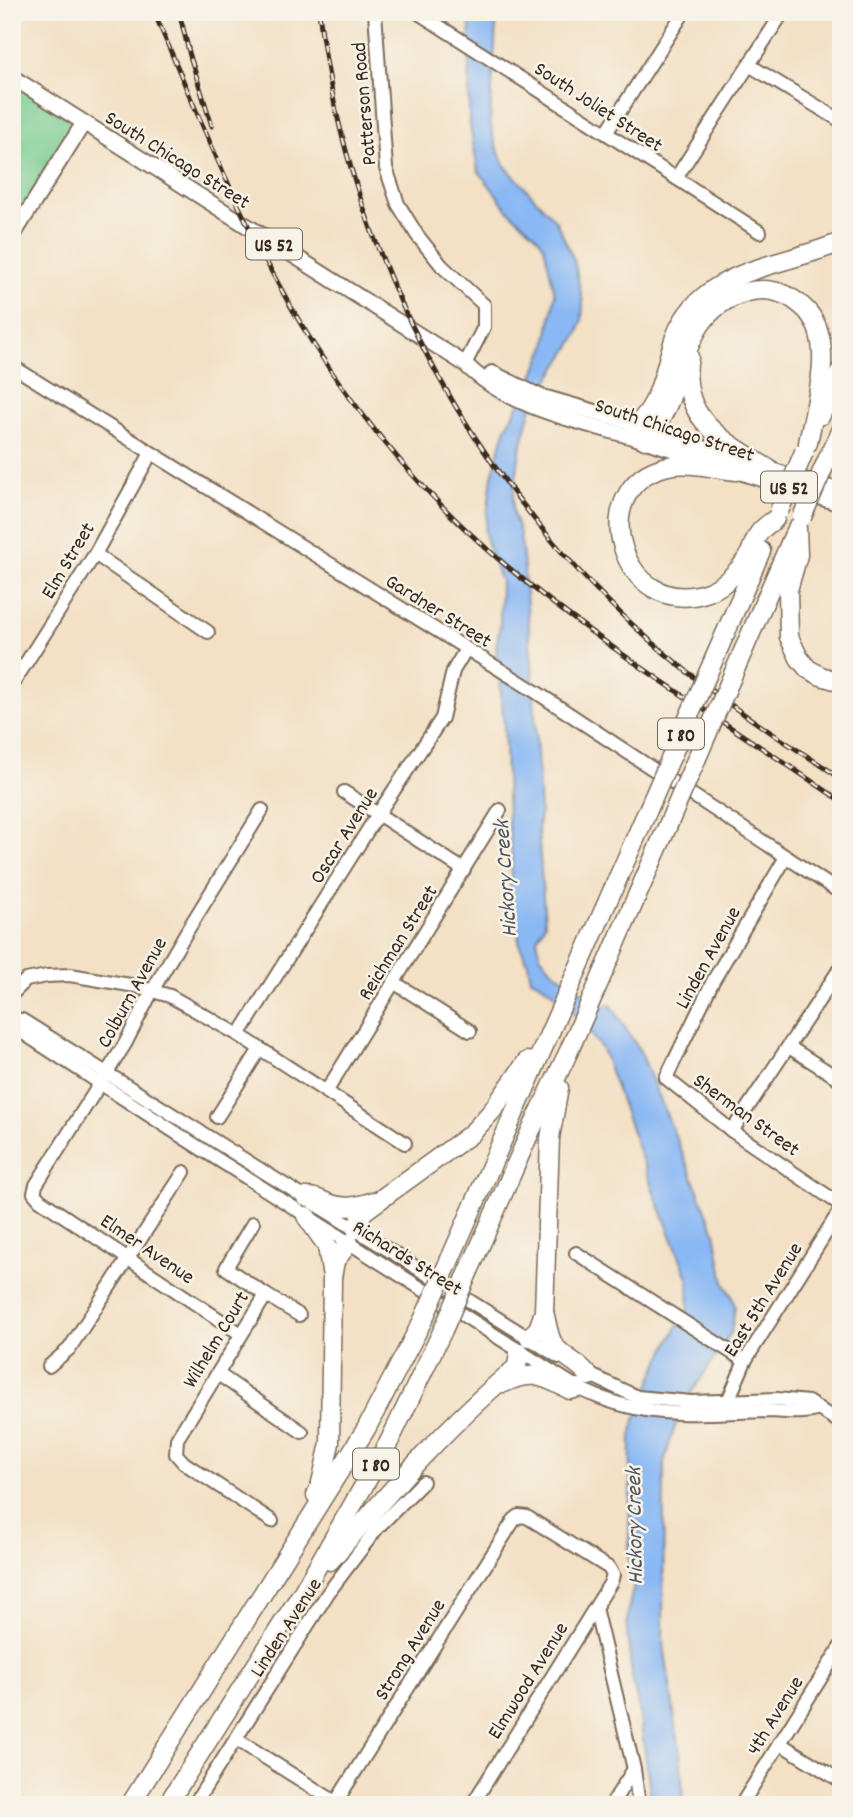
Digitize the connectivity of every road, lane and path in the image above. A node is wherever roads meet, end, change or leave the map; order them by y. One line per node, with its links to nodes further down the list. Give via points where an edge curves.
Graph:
1 (375, 12): 15 (street, Patterson Road, via 386,167 398,204 442,266 484,305 484,327)
2 (417, 12): 9 (street, South Joliet Street)
3 (684, 12): 9 (street)
4 (783, 12): 5 (street)
5 (749, 65): 7 (street); 10 (street)
6 (12, 77): 8 (main road, South Chicago Street)
7 (841, 121)
8 (83, 124): 12 (main road); 15 (main road, South Chicago Street / US 52)
9 (606, 133): 10 (street, South Joliet Street)
10 (676, 178): 11 (street, South Joliet Street)
11 (760, 232)
12 (12, 237)
13 (841, 242): 18 (highway, via 735,276 705,294 679,328)
14 (692, 340): 18 (highway, via 663,416); 20 (highway, via 716,307 756,290 793,298 808,311 822,348 822,371); 22 (highway, via 688,384 705,425)
15 (465, 364): 18 (main road, South Chicago Street / US 52, via 476,375 539,396 563,410)
16 (12, 366): 21 (street, Gardner Street)
17 (841, 370): 20 (highway, I 80)
18 (645, 432): 22 (main road, South Chicago Street / US 52); 23 (main road, South Chicago Street / US 52)
19 (839, 434): 27 (highway, I 80, bridge)
20 (806, 448): 26 (highway, I 80, bridge)
21 (151, 453): 28 (street, Elm Street); 30 (street, Gardner Street)
22 (769, 469): 24 (main road, South Chicago Street / US 52)
23 (737, 471): 25 (main road, South Chicago Street / US 52); 26 (highway, via 667,466 633,487 619,522 620,543 635,574 669,595 708,592 741,566 760,531)
24 (841, 491)
25 (841, 504)
26 (777, 515): 46 (highway, I 80, bridge)
27 (799, 522): 31 (highway, via 798,555 788,590 789,637 808,669); 50 (highway, I 80, bridge)
28 (95, 554): 29 (street); 32 (street, Elm Street)
29 (208, 632)
30 (466, 649): 36 (street, Oscar Avenue, via 453,671 442,718); 37 (street, Gardner Street)
31 (841, 682)
32 (12, 685)
33 (344, 792): 36 (street)
34 (262, 810): 42 (street, Colburn Avenue)
35 (500, 810): 38 (street, Reichman Street)
36 (378, 814): 38 (street); 47 (street, Oscar Avenue)
37 (786, 857): 39 (street, Gardner Street); 51 (street, Linden Avenue, via 713,981)
38 (464, 870): 41 (street, Reichman Street)
39 (841, 893)
40 (841, 967): 48 (street)
41 (395, 983): 45 (street); 54 (street, Reichman Street)
42 (152, 991): 43 (street, via 70,975 26,981); 47 (street, via 170,996); 52 (street, Colburn Avenue)
43 (12, 994)
44 (12, 1021): 52 (street, Richards Street, via 22,1020)
45 (470, 1031)
46 (548, 1034): 61 (highway, via 471,1133); 85 (highway, I 80, bridge, via 423,1320 366,1429)
47 (239, 1035): 49 (street)
48 (789, 1047): 53 (street); 56 (street)
49 (260, 1049): 54 (street); 55 (street)
50 (568, 1053): 70 (highway, via 550,1138); 86 (highway, I 80, bridge, via 389,1442)
51 (666, 1077): 56 (street, Sherman Street)
52 (104, 1078): 59 (street, Colburn Avenue); 60 (street, Richards Street); 63 (street, Richards Street)
53 (841, 1080)
54 (326, 1092): 57 (street)
55 (216, 1117)
56 (732, 1131): 62 (street, Sherman Street)
57 (405, 1143)
58 (184, 1172): 67 (street)
59 (34, 1193): 67 (street, Elmer Avenue)
60 (306, 1197): 61 (highway, via 347,1208); 65 (street, Richards Street)
61 (378, 1200): 65 (highway, via 363,1212)
62 (841, 1207): 74 (street, East 5th Avenue)
63 (306, 1216): 65 (street, Richards Street); 68 (highway, via 327,1246)
64 (253, 1223): 69 (street, Wilhelm Court, via 226,1268)
65 (352, 1236): 68 (highway, via 335,1261); 73 (street, Richards Street, via 418,1270)
66 (576, 1253): 74 (street)
67 (127, 1258): 72 (street, Elmer Avenue); 75 (street, via 69,1349)
68 (332, 1278): 85 (highway, via 330,1443 321,1483)
69 (266, 1295): 71 (street); 72 (street, Wilhelm Court)
70 (544, 1312): 73 (highway, via 538,1329); 77 (highway, via 551,1341 583,1367)
71 (299, 1315)
72 (241, 1334): 76 (street, Wilhelm Court)
73 (524, 1345): 77 (street, Richards Street); 78 (highway, via 517,1367)
74 (745, 1362): 79 (street, East 5th Avenue)
75 (49, 1366)
76 (218, 1374): 81 (street); 84 (street, Wilhelm Court, via 177,1439 176,1454)
77 (583, 1382): 78 (highway, via 570,1390 536,1374 518,1376); 79 (street, Richards Street, via 604,1401)
78 (491, 1389): 86 (highway, via 390,1490)
79 (725, 1407): 80 (street, Richards Street, via 778,1399 808,1402)
80 (841, 1423)
81 (302, 1432)
82 (423, 1482): 89 (street, Linden Avenue, via 378,1527 328,1593)
83 (519, 1516): 87 (street, Elmwood Avenue, via 609,1569 613,1575); 93 (street, Strong Avenue)
84 (272, 1521)
85 (289, 1553): 94 (highway, I 80)
86 (302, 1593): 95 (highway, I 80)
87 (595, 1608): 91 (street); 97 (street, Elmwood Avenue)
88 (841, 1646): 90 (street, 4th Avenue)
89 (236, 1739): 93 (street); 96 (street, Linden Avenue)
90 (779, 1743): 92 (street); 100 (street, 4th Avenue)
91 (634, 1769): 98 (street); 99 (street)
92 (841, 1781)
93 (336, 1804)
94 (130, 1805)
95 (167, 1805)
96 (194, 1805)
97 (472, 1805)
98 (611, 1805)
99 (639, 1805)
100 (741, 1805)

